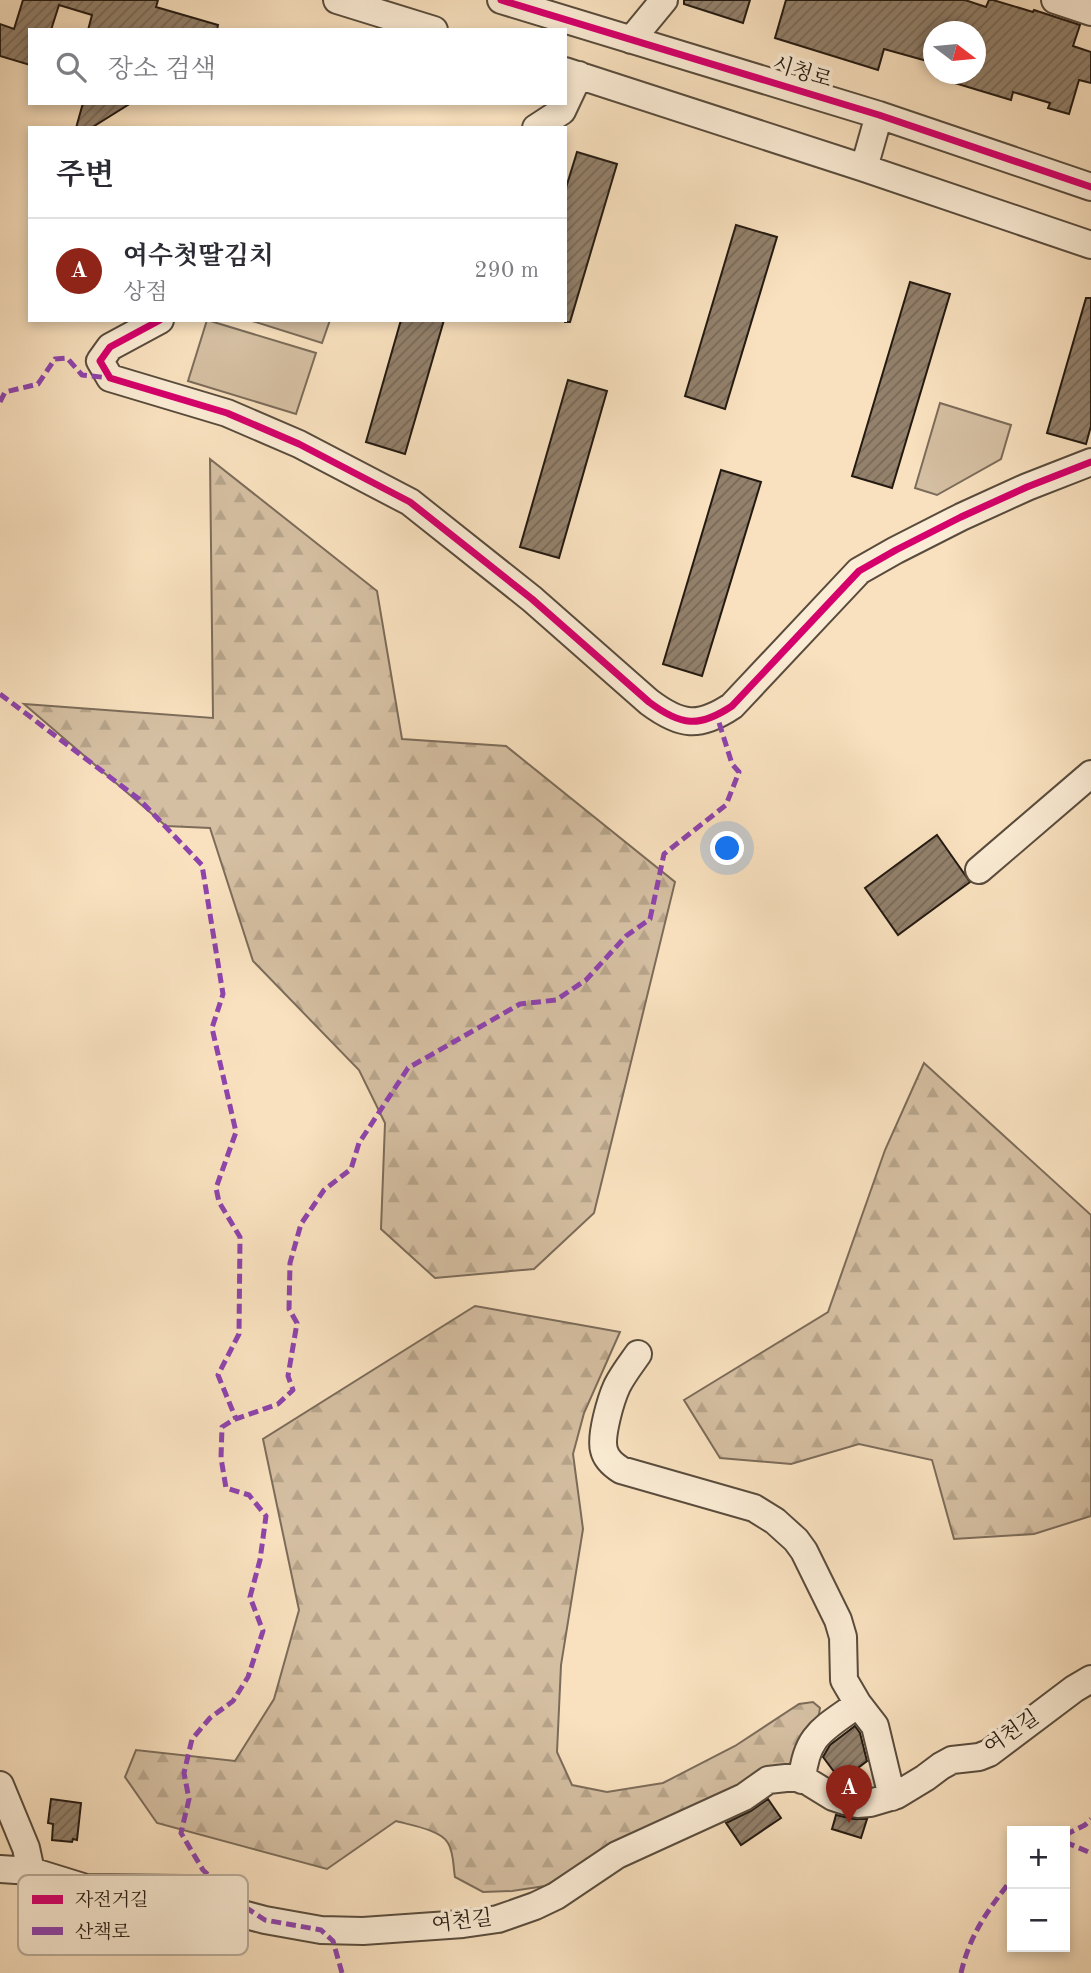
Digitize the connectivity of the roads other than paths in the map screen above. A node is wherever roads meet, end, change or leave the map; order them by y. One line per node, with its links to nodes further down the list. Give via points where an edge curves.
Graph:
1 (337, 0): 6 (street)
2 (501, 0): 7 (street, 시청로)
3 (664, 0): 7 (street)
4 (1055, 0): 5 (street)
5 (1091, 12)
6 (428, 28)
7 (631, 40): 11 (street, 시청로)
8 (572, 73): 9 (street); 13 (street)
9 (567, 92)
10 (564, 105): 12 (street, via 562,111)
11 (879, 115): 13 (street); 14 (street, 시청로)
12 (539, 126)
13 (864, 168): 15 (street)
14 (1091, 187)
15 (1091, 245)
16 (156, 322): 17 (street, via 110,347 100,361 110,378 227,413 299,444 410,502 532,599 649,702 690,722 717,716 732,706 859,571 961,517)
17 (1091, 463)
18 (1091, 774): 19 (street)
19 (979, 870)
20 (638, 1354): 22 (street, via 615,1390 605,1428 604,1450 611,1463 621,1470 754,1508 785,1528 804,1550 838,1620 844,1680)
21 (1091, 1679): 25 (street, 여천길, via 989,1753 952,1760)
22 (858, 1704): 23 (street, via 812,1741); 25 (street, via 875,1726)
23 (802, 1780): 25 (street, 여천길, via 857,1804); 29 (street, 여천길, via 768,1780 744,1797 617,1855 556,1896 498,1919 363,1931 321,1930)
24 (0, 1785): 27 (street)
25 (892, 1797)
26 (0, 1869): 27 (street, 여천길)
27 (31, 1871): 28 (street, 여천길)
28 (44, 1875)
29 (248, 1916)

